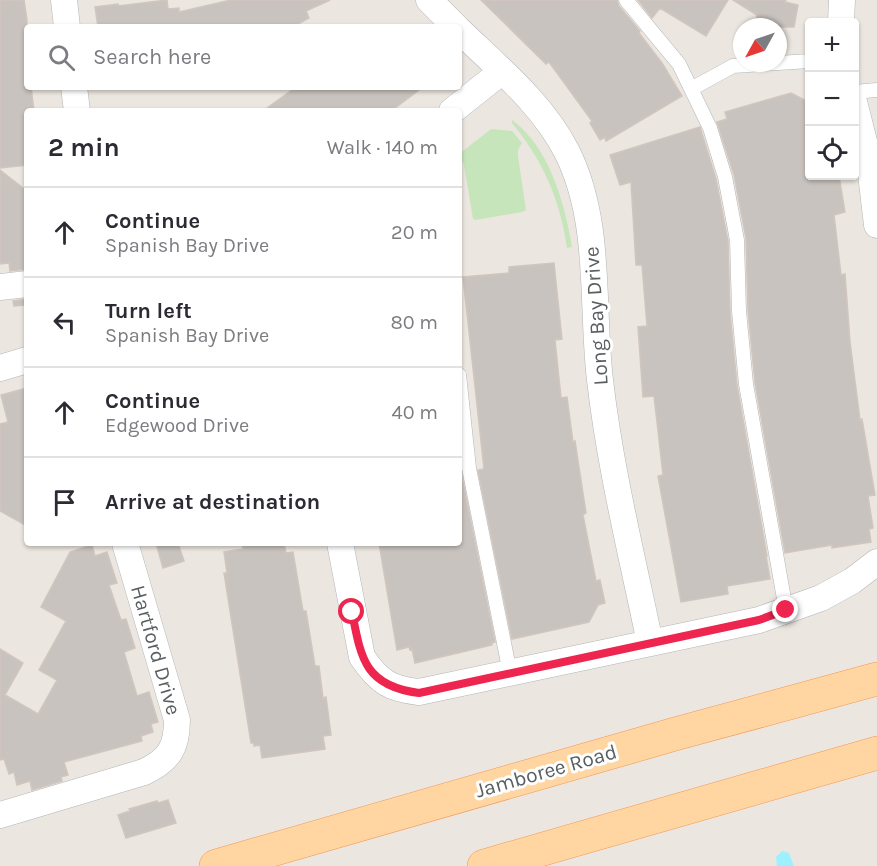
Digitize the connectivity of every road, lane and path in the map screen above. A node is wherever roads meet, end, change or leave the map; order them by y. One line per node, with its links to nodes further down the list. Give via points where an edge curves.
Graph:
1 (64, 0): 6 (street)
2 (429, 0): 7 (street, Long Bay Drive)
3 (626, 0): 13 (lane, via 679,64)
4 (842, 0): 5 (street)
5 (842, 18)
6 (67, 24)
7 (454, 24)
8 (462, 32): 12 (street, Long Bay Drive)
9 (805, 61): 10 (lane)
10 (787, 62)
11 (733, 66): 13 (lane)
12 (501, 72): 18 (street); 30 (street, Long Bay Drive, via 547,120 582,188 590,223 600,378 611,458)
13 (691, 89): 29 (lane, via 710,128 725,177 737,240 746,384)
14 (74, 90): 17 (street)
15 (877, 90): 16 (lane)
16 (859, 92)
17 (77, 108)
18 (456, 108)
19 (859, 119): 20 (street, via 870,165)
20 (877, 225)
21 (24, 284): 22 (street)
22 (0, 287)
23 (24, 361): 24 (street)
24 (0, 368)
25 (462, 403): 31 (lane, via 469,468)
26 (126, 546): 34 (street, Hartford Drive, via 177,720 177,737 171,753 144,772)
27 (341, 546): 31 (street, via 362,657 384,683 419,693)
28 (877, 562): 29 (street, via 821,598)
29 (786, 610): 30 (street, via 759,620)
30 (650, 643): 31 (street)
31 (510, 673)
32 (877, 679): 35 (main road, Jamboree Road)
33 (877, 753): 36 (main road)
34 (0, 815)
35 (216, 866)
36 (484, 866)

